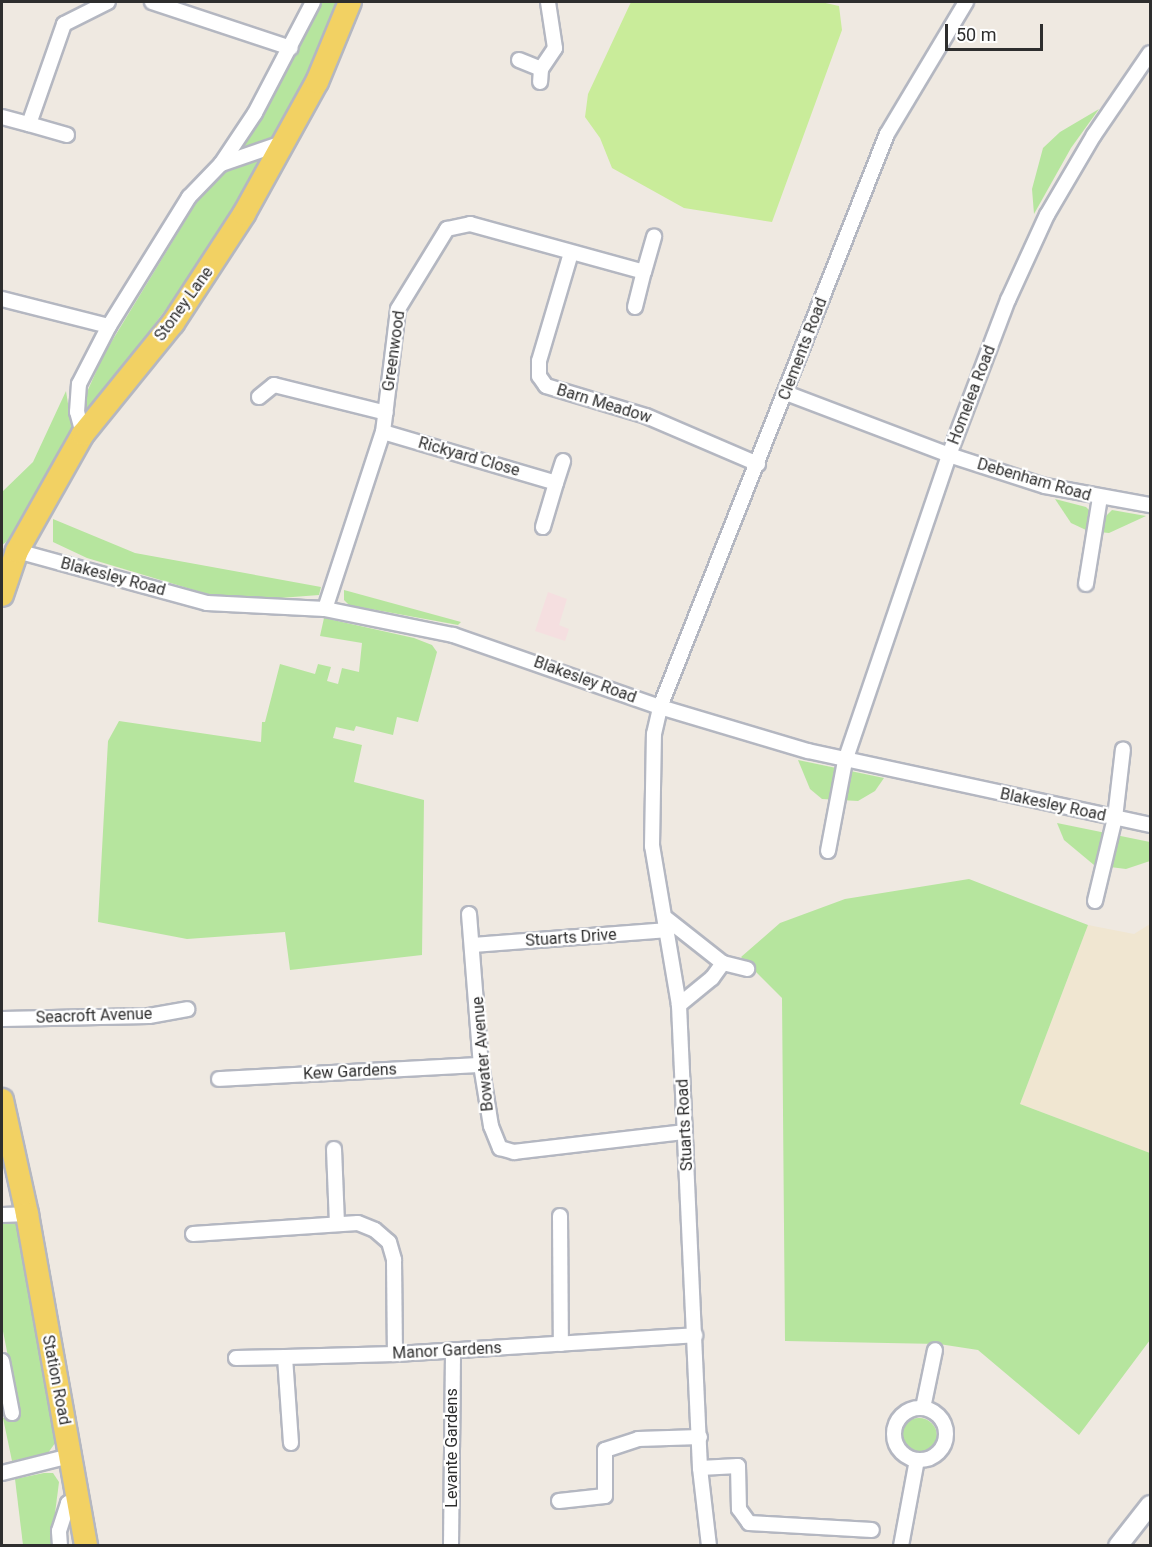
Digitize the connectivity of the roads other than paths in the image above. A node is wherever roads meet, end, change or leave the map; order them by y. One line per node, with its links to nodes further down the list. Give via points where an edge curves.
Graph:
1 (108, 2): 11 (street, via 64,24)
2 (152, 2): 7 (street)
3 (313, 2): 7 (street)
4 (350, 2): 13 (main road, Stoney Lane, via 317,82)
5 (548, 2): 9 (street, via 555,48 540,76)
6 (966, 2): 21 (street, Clements Road, via 887,134)
7 (291, 48): 14 (street)
8 (1150, 53): 26 (street, Homelea Road, via 1094,135 1047,215 1008,300)
9 (519, 60)
10 (2, 117): 11 (street)
11 (29, 124): 12 (street)
12 (67, 135)
13 (286, 142): 14 (street); 25 (main road, Stoney Lane, via 173,323)
14 (221, 164): 20 (street, via 189,198)
15 (654, 236): 17 (street)
16 (571, 253): 17 (street, Greenwood); 23 (street, Greenwood, via 470,224 447,228 398,309); 28 (street, Barn Meadow, via 539,361 539,376 546,387 646,416)
17 (644, 272): 19 (street)
18 (2, 299): 20 (street)
19 (635, 307)
20 (109, 327): 25 (street, via 79,384 77,412)
21 (786, 393): 26 (street, Debenham Road); 28 (street, Clements Road)
22 (259, 397): 23 (street, via 274,385)
23 (386, 413): 24 (street, Greenwood)
24 (383, 432): 29 (street, Rickyard Close); 36 (street, Greenwood)
25 (83, 434): 33 (main road, Stoney Lane)
26 (949, 455): 30 (street, Debenham Road); 39 (street, Homelea Road)
27 (563, 461): 29 (street)
28 (758, 464): 37 (street, Clements Road)
29 (556, 483): 32 (street)
30 (1100, 498): 31 (street, Debenham Road); 34 (street)
31 (1150, 505)
32 (543, 527)
33 (10, 560): 35 (main road, Stoney Lane); 36 (street, Blakesley Road, via 207,603)
34 (1086, 584)
35 (2, 595)
36 (325, 609): 37 (street, Blakesley Road, via 453,635)
37 (660, 707): 39 (street, Blakesley Road); 45 (street, Stuarts Road, via 650,781 652,846)
38 (1124, 749): 40 (street)
39 (845, 761): 40 (street, Blakesley Road); 42 (street, Homelea Road)
40 (1115, 818): 41 (street, Blakesley Road); 43 (street)
41 (1150, 825)
42 (828, 851)
43 (1095, 901)
44 (469, 914): 46 (street, Bowater Avenue)
45 (667, 925): 46 (street, Stuarts Drive); 47 (street); 49 (street, Stuarts Road)
46 (473, 945): 52 (street, Bowater Avenue)
47 (723, 963): 48 (street); 49 (street, via 712,978)
48 (747, 969)
49 (679, 1005): 55 (street, Stuarts Road)
50 (187, 1009): 51 (street, Seacroft Avenue, via 149,1016)
51 (2, 1019)
52 (481, 1065): 53 (street, Kew Gardens); 55 (street, Bowater Avenue, via 495,1141 505,1150)
53 (219, 1079)
54 (2, 1100): 57 (main road)
55 (685, 1132): 62 (street, Stuarts Road)
56 (334, 1149): 60 (street)
57 (27, 1214): 58 (street); 74 (main road, Station Road)
58 (2, 1215)
59 (560, 1216): 63 (street)
60 (337, 1224): 61 (street); 66 (street, via 358,1223 389,1242 395,1272)
61 (193, 1234)
62 (695, 1335): 63 (street, Manor Gardens); 72 (street, Stuarts Road)
63 (561, 1344): 64 (street, Manor Gardens)
64 (453, 1350): 66 (street, Manor Gardens); 84 (street, Levante Gardens)
65 (935, 1350): 70 (street)
66 (395, 1354): 67 (street, Manor Gardens)
67 (285, 1357): 68 (street, Manor Gardens); 73 (street)
68 (236, 1358)
69 (2, 1361): 71 (street)
70 (922, 1408): 75 (street, via 908,1411 895,1428 898,1449); 75 (street, via 941,1419 946,1433 937,1453)
71 (12, 1413)
72 (700, 1437): 76 (street, Stuarts Road); 79 (street, via 638,1438 605,1450 605,1496)
73 (291, 1443)
74 (70, 1456): 77 (street); 78 (main road, Station Road)
75 (917, 1460): 86 (street)
76 (700, 1468): 81 (street, via 738,1466 739,1509 749,1523); 85 (street, Stuarts Road)
77 (2, 1473)
78 (78, 1497): 82 (street, via 68,1503 59,1532); 83 (main road, Station Road)
79 (559, 1501)
80 (1150, 1505): 87 (street)
81 (872, 1530)
82 (60, 1545)
83 (86, 1545)
84 (451, 1545)
85 (709, 1545)
86 (901, 1545)
87 (1118, 1545)

